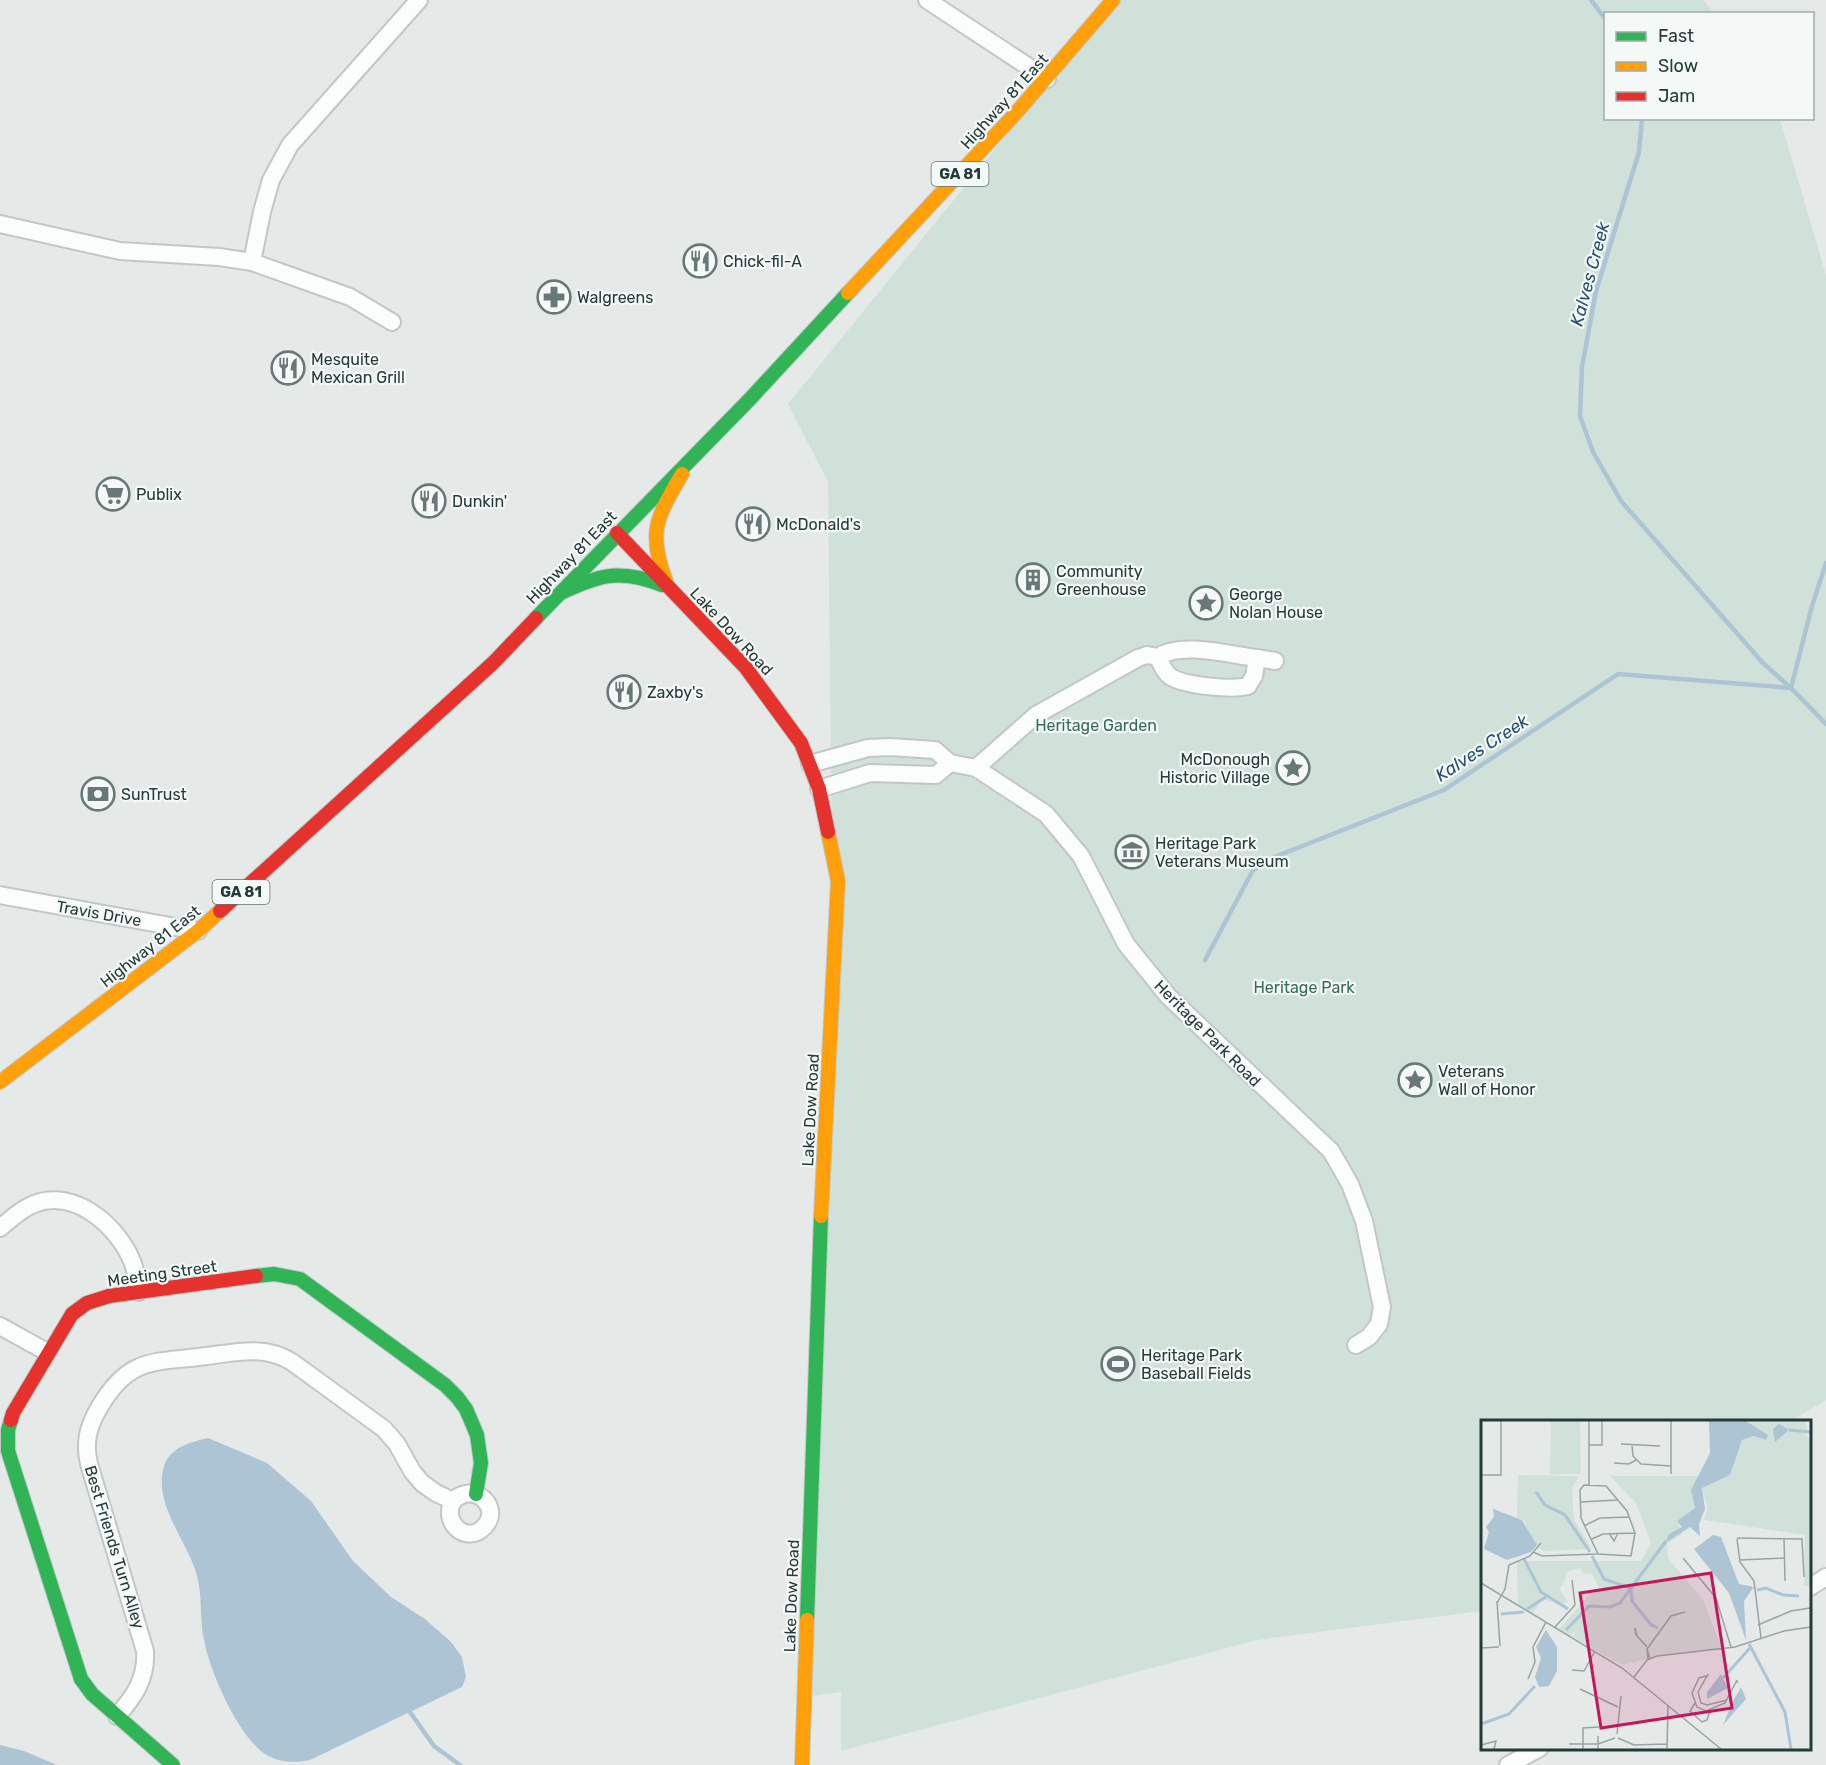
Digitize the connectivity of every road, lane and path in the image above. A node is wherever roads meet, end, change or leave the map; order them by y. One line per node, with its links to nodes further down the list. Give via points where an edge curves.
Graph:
1 (419, 0): 6 (street, via 290,145 271,180)
2 (927, 0): 4 (street)
3 (1113, 0): 4 (street, Highway 81 East / GA 81)
4 (1047, 79): 8 (street, Highway 81 East / GA 81)
5 (0, 224): 6 (street, via 120,251)
6 (252, 262): 7 (street, via 350,297)
7 (392, 322)
8 (691, 459): 9 (street, Highway 81 East / GA 81); 10 (street, via 671,492 655,540)
9 (617, 533): 10 (street, Lake Dow Road); 11 (street, Highway 81 East / GA 81)
10 (669, 588): 11 (street, via 633,574 611,575 587,580); 17 (street, Lake Dow Road, via 761,686 801,743)
11 (558, 594): 22 (street, Highway 81 East / GA 81, via 492,663)
12 (1158, 657): 13 (street, via 1174,649); 13 (street, via 1171,677 1183,682 1238,688 1248,686); 18 (street, via 1138,658 1036,715)
13 (1257, 658): 14 (street)
14 (1275, 661)
15 (856, 751): 16 (street, Heritage Park Road, via 890,747 935,750); 17 (street, Heritage Park Road); 19 (street)
16 (950, 763): 18 (street, Heritage Park Road); 19 (street, via 936,775)
17 (810, 764): 20 (street, Lake Dow Road)
18 (976, 768): 27 (street, Heritage Park Road, via 1046,814 1081,855 1126,944 1168,996 1330,1151 1350,1184 1364,1221 1382,1307 1379,1324)
19 (862, 776): 20 (street)
20 (819, 789): 37 (street, Lake Dow Road, via 838,881 819,1240)
21 (0, 895): 22 (street, Travis Drive)
22 (198, 931): 23 (street, Highway 81 East / GA 81)
23 (0, 1082)
24 (0, 1228): 25 (street, via 39,1202 75,1204 89,1210 126,1248 134,1264)
25 (139, 1292): 28 (street, Meeting Street, via 103,1298 78,1308); 30 (street, Meeting Street, via 274,1274 307,1283 458,1398 482,1449)
26 (0, 1326): 28 (street)
27 (1356, 1345)
28 (47, 1352): 29 (street, Meeting Street, via 10,1421)
29 (7, 1469): 34 (street, Meeting Street, via 76,1670 88,1690)
30 (476, 1494): 31 (street, via 461,1495); 31 (street, via 486,1501 490,1513 486,1525 476,1532 463,1532 453,1525 449,1513)
31 (453, 1501): 34 (street, Best Friends Turn Alley, via 422,1483 384,1429 277,1354 250,1350 149,1364 130,1371 107,1393 90,1425 86,1446 145,1651 137,1691)
32 (1826, 1577): 33 (street)
33 (1811, 1586)
34 (117, 1716): 36 (street, Meeting Street)
35 (1538, 1750): 38 (street)
36 (173, 1765)
37 (802, 1765)
38 (1508, 1765)

